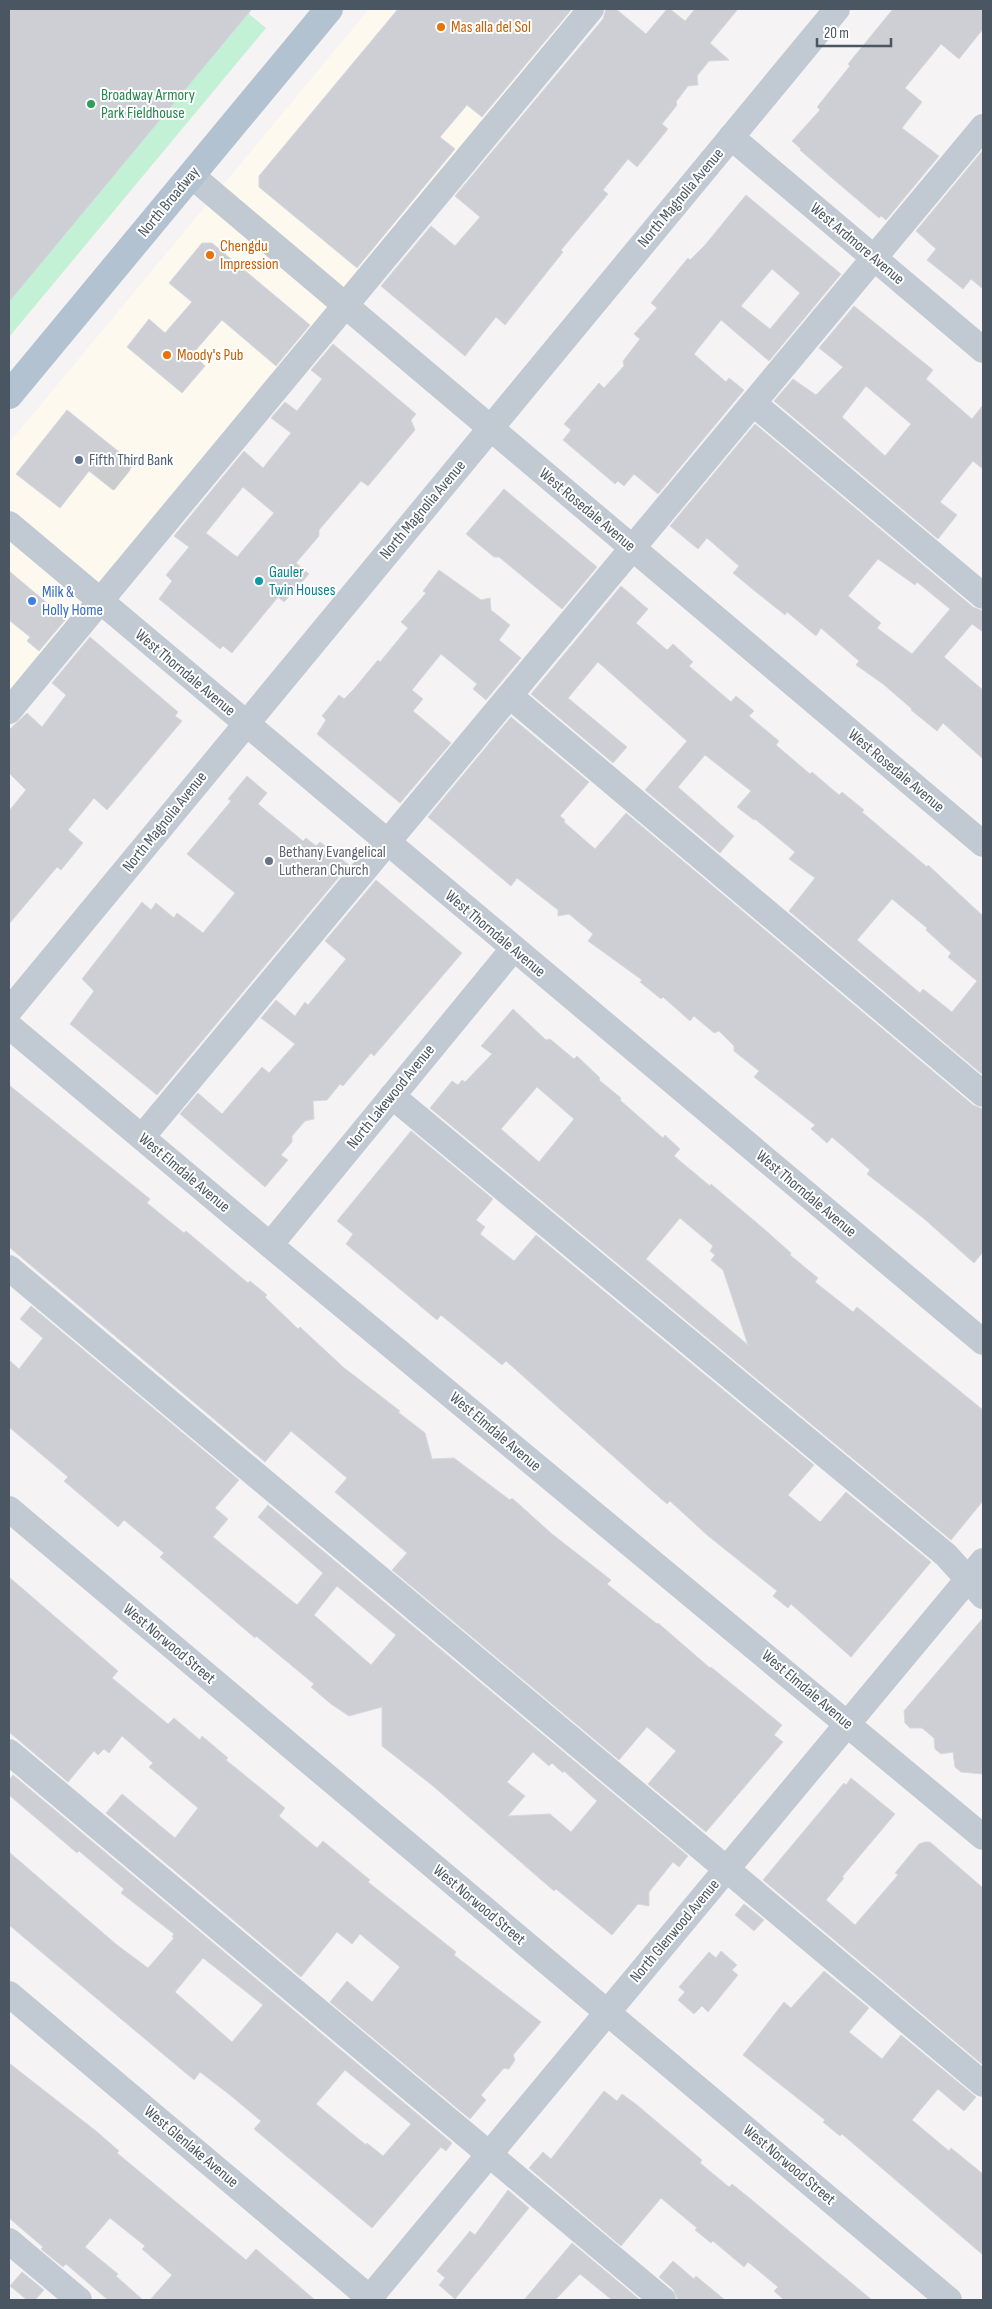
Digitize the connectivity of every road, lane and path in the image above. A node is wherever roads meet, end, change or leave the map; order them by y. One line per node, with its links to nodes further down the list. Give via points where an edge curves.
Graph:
1 (329, 9): 6 (main road, North Broadway)
2 (591, 9): 8 (street)
3 (837, 9): 5 (street, North Magnolia Avenue)
4 (983, 127): 7 (street)
5 (731, 137): 7 (street, West Ardmore Avenue); 12 (street, North Magnolia Avenue)
6 (191, 175): 8 (street, West Rosedale Avenue); 10 (main road, North Broadway)
7 (874, 258): 9 (street, West Ardmore Avenue); 11 (street)
8 (346, 305): 12 (street, West Rosedale Avenue); 16 (street)
9 (983, 350)
10 (9, 395)
11 (754, 403): 14 (street); 15 (street)
12 (490, 428): 14 (street, West Rosedale Avenue); 19 (street, North Magnolia Avenue)
13 (9, 524): 16 (street, West Thorndale Avenue)
14 (633, 548): 17 (street); 21 (street, West Rosedale Avenue)
15 (983, 596)
16 (100, 601): 18 (street); 19 (street, West Thorndale Avenue)
17 (510, 696): 20 (street); 25 (street)
18 (9, 711)
19 (245, 724): 20 (street, West Thorndale Avenue); 23 (street, North Magnolia Avenue)
20 (387, 843): 22 (street, West Thorndale Avenue); 27 (street)
21 (983, 844)
22 (513, 949): 26 (street, North Lakewood Avenue); 30 (street, West Thorndale Avenue)
23 (9, 1011)
24 (9, 1026): 27 (street, West Elmdale Avenue)
25 (983, 1094)
26 (392, 1096): 28 (street, North Lakewood Avenue); 32 (street)
27 (142, 1137): 28 (street, West Elmdale Avenue)
28 (270, 1245): 33 (street, West Elmdale Avenue)
29 (9, 1268): 36 (street)
30 (983, 1342)
31 (9, 1509): 38 (street, West Norwood Street)
32 (978, 1579): 33 (street, North Glenwood Avenue)
33 (848, 1724): 35 (street, West Elmdale Avenue); 36 (street, North Glenwood Avenue)
34 (9, 1752): 40 (street)
35 (983, 1837)
36 (726, 1870): 38 (street, North Glenwood Avenue); 39 (street)
37 (9, 1994): 42 (street, West Glenlake Avenue)
38 (607, 2013): 40 (street, North Glenwood Avenue); 45 (street, West Norwood Street)
39 (983, 2084)
40 (489, 2154): 42 (street, North Glenwood Avenue); 44 (street)
41 (9, 2241): 43 (street)
42 (370, 2299)
43 (79, 2300)
44 (663, 2300)
45 (949, 2300)

